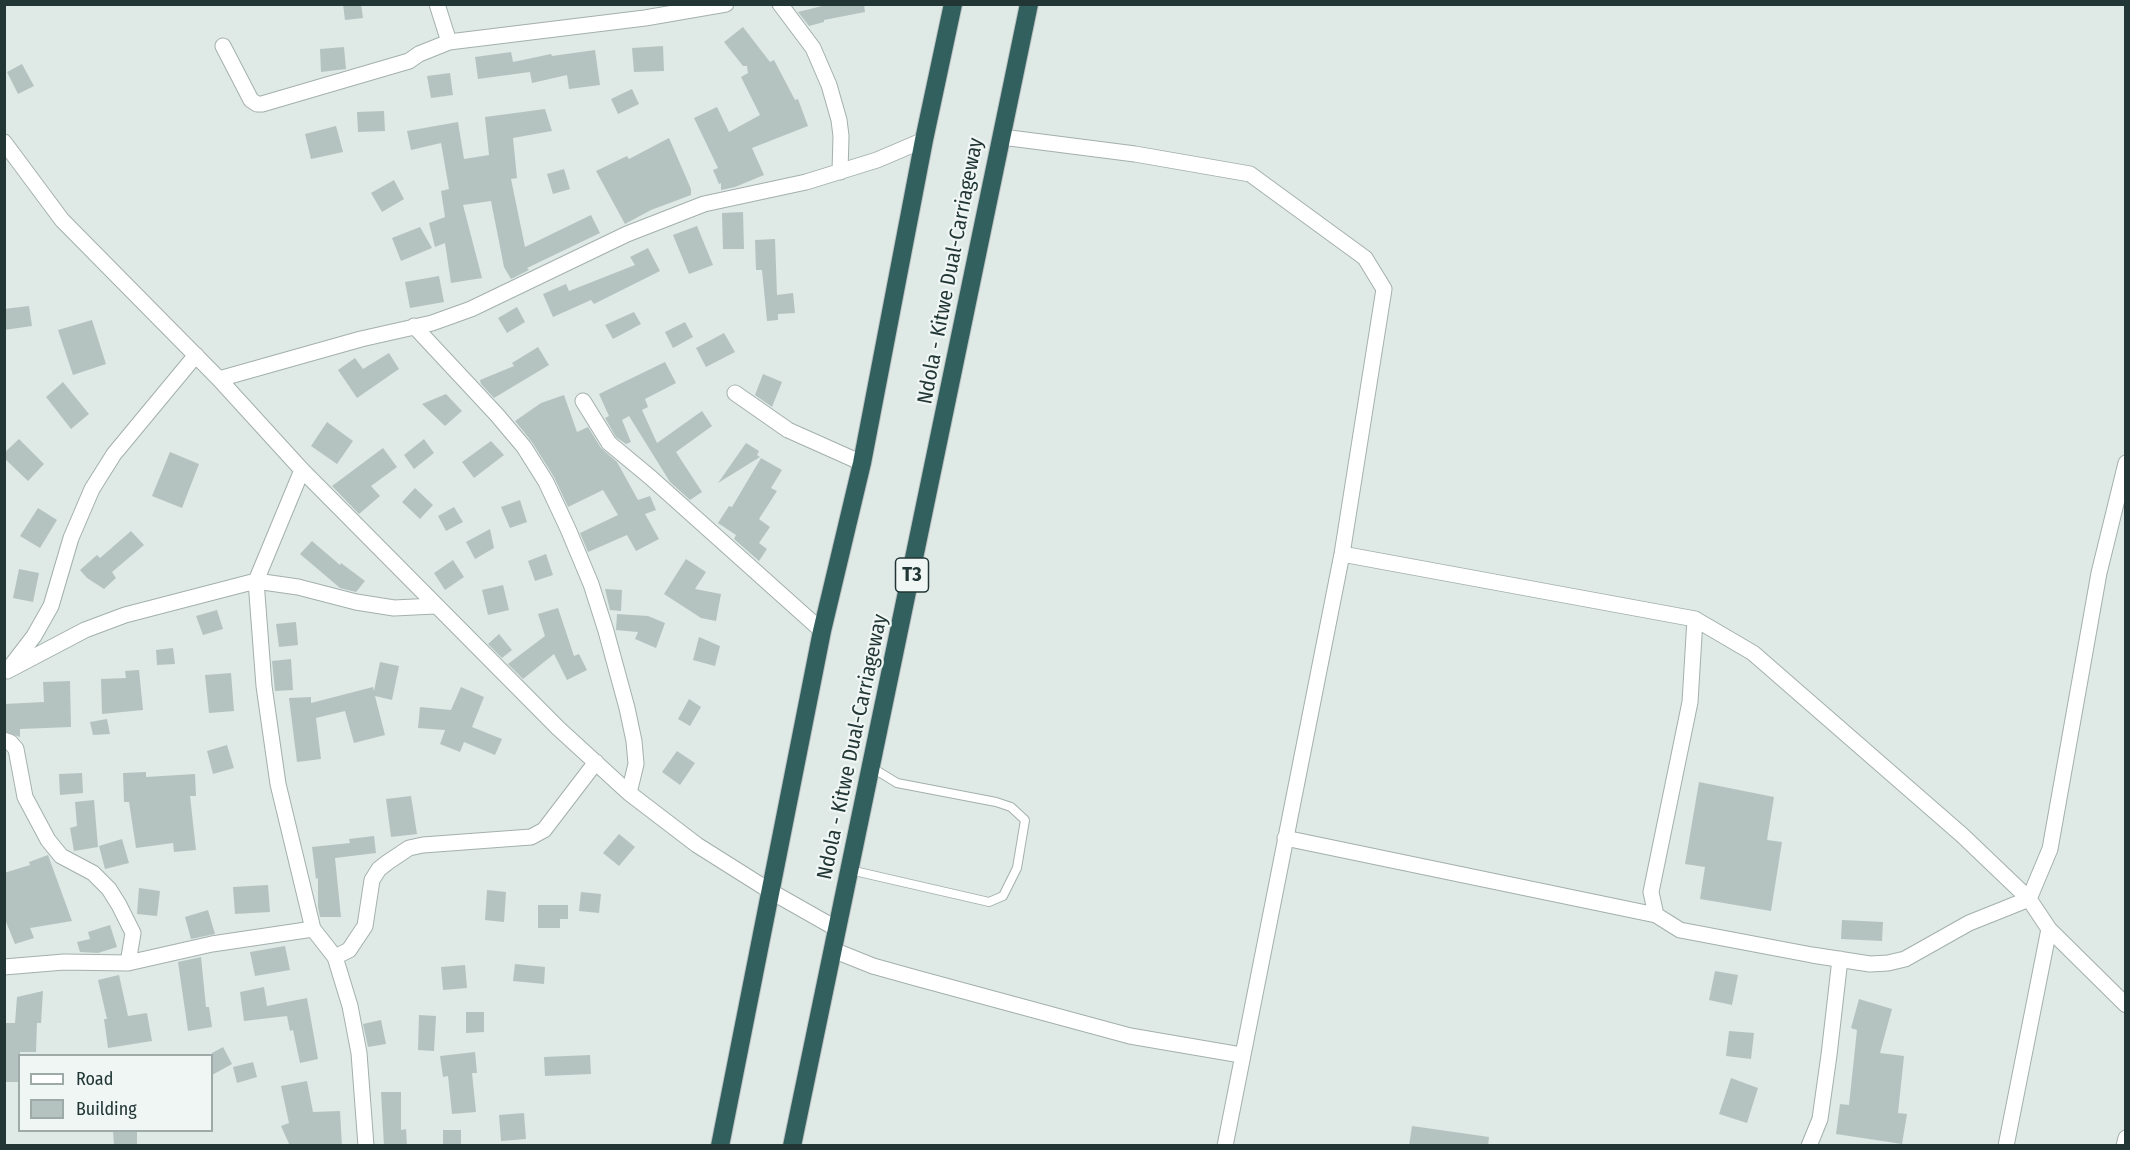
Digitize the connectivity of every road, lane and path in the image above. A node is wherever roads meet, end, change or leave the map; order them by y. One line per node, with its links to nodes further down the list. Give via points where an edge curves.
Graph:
1 (437, 4): 6 (street)
2 (726, 4): 6 (street)
3 (780, 4): 11 (street, via 813,48 829,85 840,128)
4 (953, 4): 9 (highway)
5 (1029, 4): 8 (highway, Ndola - Kitwe Dual-Carriageway / T3)
6 (449, 42): 7 (street, via 398,64 262,104 251,100)
7 (223, 46)
8 (1002, 137): 20 (street, via 1250,174 1365,258 1384,289); 28 (highway, Ndola - Kitwe Dual-Carriageway / T3)
9 (924, 140): 11 (street); 17 (highway)
10 (4, 142): 13 (street, via 62,220)
11 (840, 172): 12 (street, via 704,204 627,234 471,309)
12 (414, 326): 14 (street); 29 (street, via 524,447 568,529 591,584 627,708 636,764)
13 (196, 355): 14 (street); 25 (street, via 114,454 92,489 71,538 51,606 34,636)
14 (219, 379): 19 (street)
15 (735, 393): 17 (street, via 788,430)
16 (583, 401): 24 (street, via 609,443)
17 (862, 463): 24 (highway)
18 (2126, 463): 33 (street, via 2099,573 2050,849)
19 (302, 470): 21 (street); 22 (street)
20 (1342, 554): 23 (street); 30 (street)
21 (256, 581): 22 (street, via 298,586 394,608); 25 (street, via 126,615 85,630); 35 (street, via 264,686 278,784)
22 (435, 606): 27 (street)
23 (1695, 618): 33 (street, via 1753,653); 34 (street, via 1690,702 1651,892)
24 (822, 631): 32 (highway)
25 (5, 672)
26 (4, 741): 41 (street, via 16,749 25,797 48,840 61,856 93,873 119,905 133,933)
27 (596, 762): 29 (street); 39 (street, via 544,830 531,837 423,845 388,862 372,880 365,926 349,950)
28 (872, 767): 31 (highway, Ndola - Kitwe Dual-Carriageway / T3); 31 (lane, via 897,783 1011,807 1025,820 1017,868 1003,896 989,903)
29 (629, 793): 32 (street, via 698,845)
30 (1285, 838): 34 (street); 44 (street)
31 (850, 870): 36 (highway, Ndola - Kitwe Dual-Carriageway / T3)
32 (770, 891): 36 (street); 47 (highway)
33 (2030, 899): 37 (street); 40 (street, via 1969,923 1905,959 1870,964)
34 (1656, 915): 40 (street, via 1680,930)
35 (313, 928): 39 (street); 41 (street, via 212,944)
36 (837, 929): 38 (highway, Ndola - Kitwe Dual-Carriageway / T3)
37 (2049, 929): 43 (street); 51 (street)
38 (833, 950): 44 (street, via 894,972 1130,1036); 48 (highway, Ndola - Kitwe Dual-Carriageway / T3)
39 (335, 957): 46 (street, via 351,1006 360,1053)
40 (1840, 959): 50 (street, via 1820,1119)
41 (128, 963): 42 (street, via 64,962)
42 (4, 967)
43 (2126, 1005)
44 (1241, 1055): 49 (street)
45 (2126, 1138): 52 (street)
46 (366, 1146)
47 (720, 1146)
48 (792, 1146)
49 (1225, 1146)
50 (1809, 1146)
51 (2006, 1146)
52 (2124, 1146)

